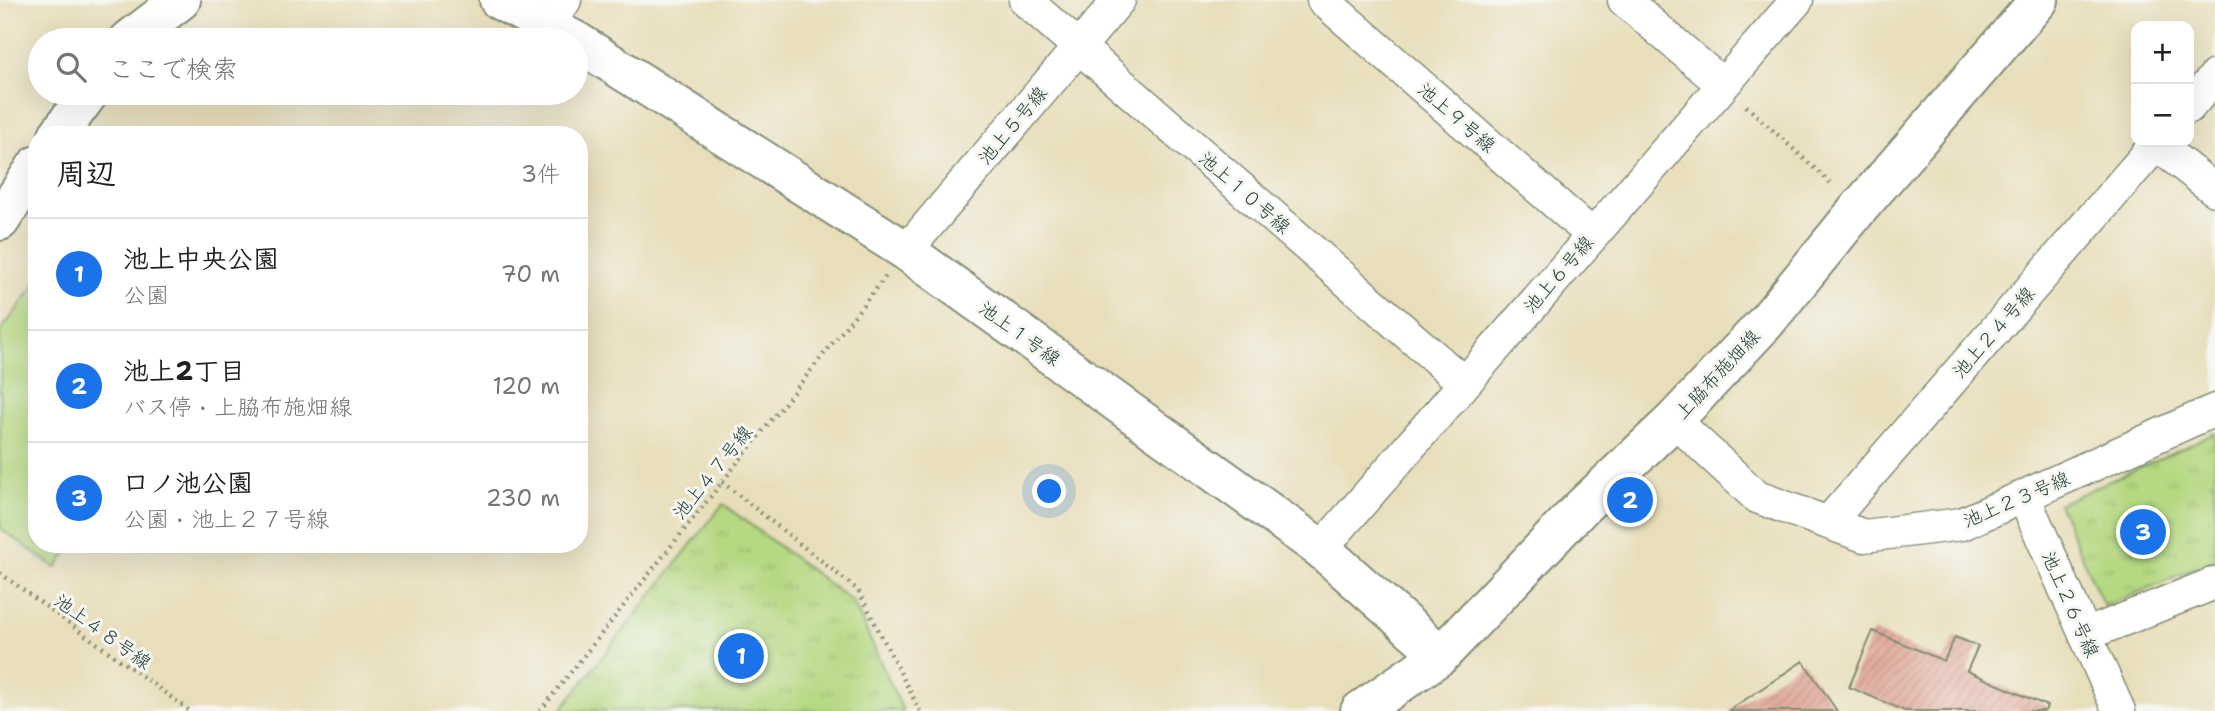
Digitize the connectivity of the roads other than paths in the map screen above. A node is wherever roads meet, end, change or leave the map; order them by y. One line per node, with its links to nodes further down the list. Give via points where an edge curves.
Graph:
1 (181, 0): 10 (street)
2 (499, 0): 9 (street, 池上１号線)
3 (1025, 0): 12 (street, 池上１０号線)
4 (1119, 0): 12 (street, 池上５号線)
5 (1323, 0): 23 (street, 池上９号線)
6 (1624, 0): 14 (street)
7 (1797, 0): 14 (street, 池上６号線)
8 (2039, 0): 27 (street, 上脇布施畑線, via 1766,322)
9 (566, 26)
10 (145, 28)
11 (588, 41): 24 (street, 池上１号線)
12 (1079, 46): 24 (street, 池上５号線); 25 (street, 池上１０号線)
13 (2215, 76): 15 (street)
14 (1722, 84): 23 (street, 池上６号線)
15 (2194, 101)
16 (80, 105): 17 (street)
17 (65, 126)
18 (2154, 147): 29 (street, 池上２４号線)
19 (2162, 147): 21 (street)
20 (28, 179): 22 (street)
21 (2215, 190)
22 (0, 221)
23 (1591, 234): 25 (street, 池上６号線)
24 (906, 251): 30 (street, 池上１号線)
25 (1464, 383): 30 (street, 池上６号線)
26 (2215, 410): 28 (street, 池上２３号線)
27 (1674, 420): 29 (street, 池上２３号線, via 1757,497); 33 (street, 上脇布施畑線, via 1582,507)
28 (2024, 497): 29 (street, 池上２３号線, via 1962,524 1864,536); 32 (street, 池上２６号線)
29 (1828, 523)
30 (1321, 549): 33 (street, 池上１号線)
31 (2215, 583): 32 (street)
32 (2085, 635): 35 (street, 池上２６号線)
33 (1441, 655): 34 (street, 上脇布施畑線)
34 (1360, 711)
35 (2119, 711)

